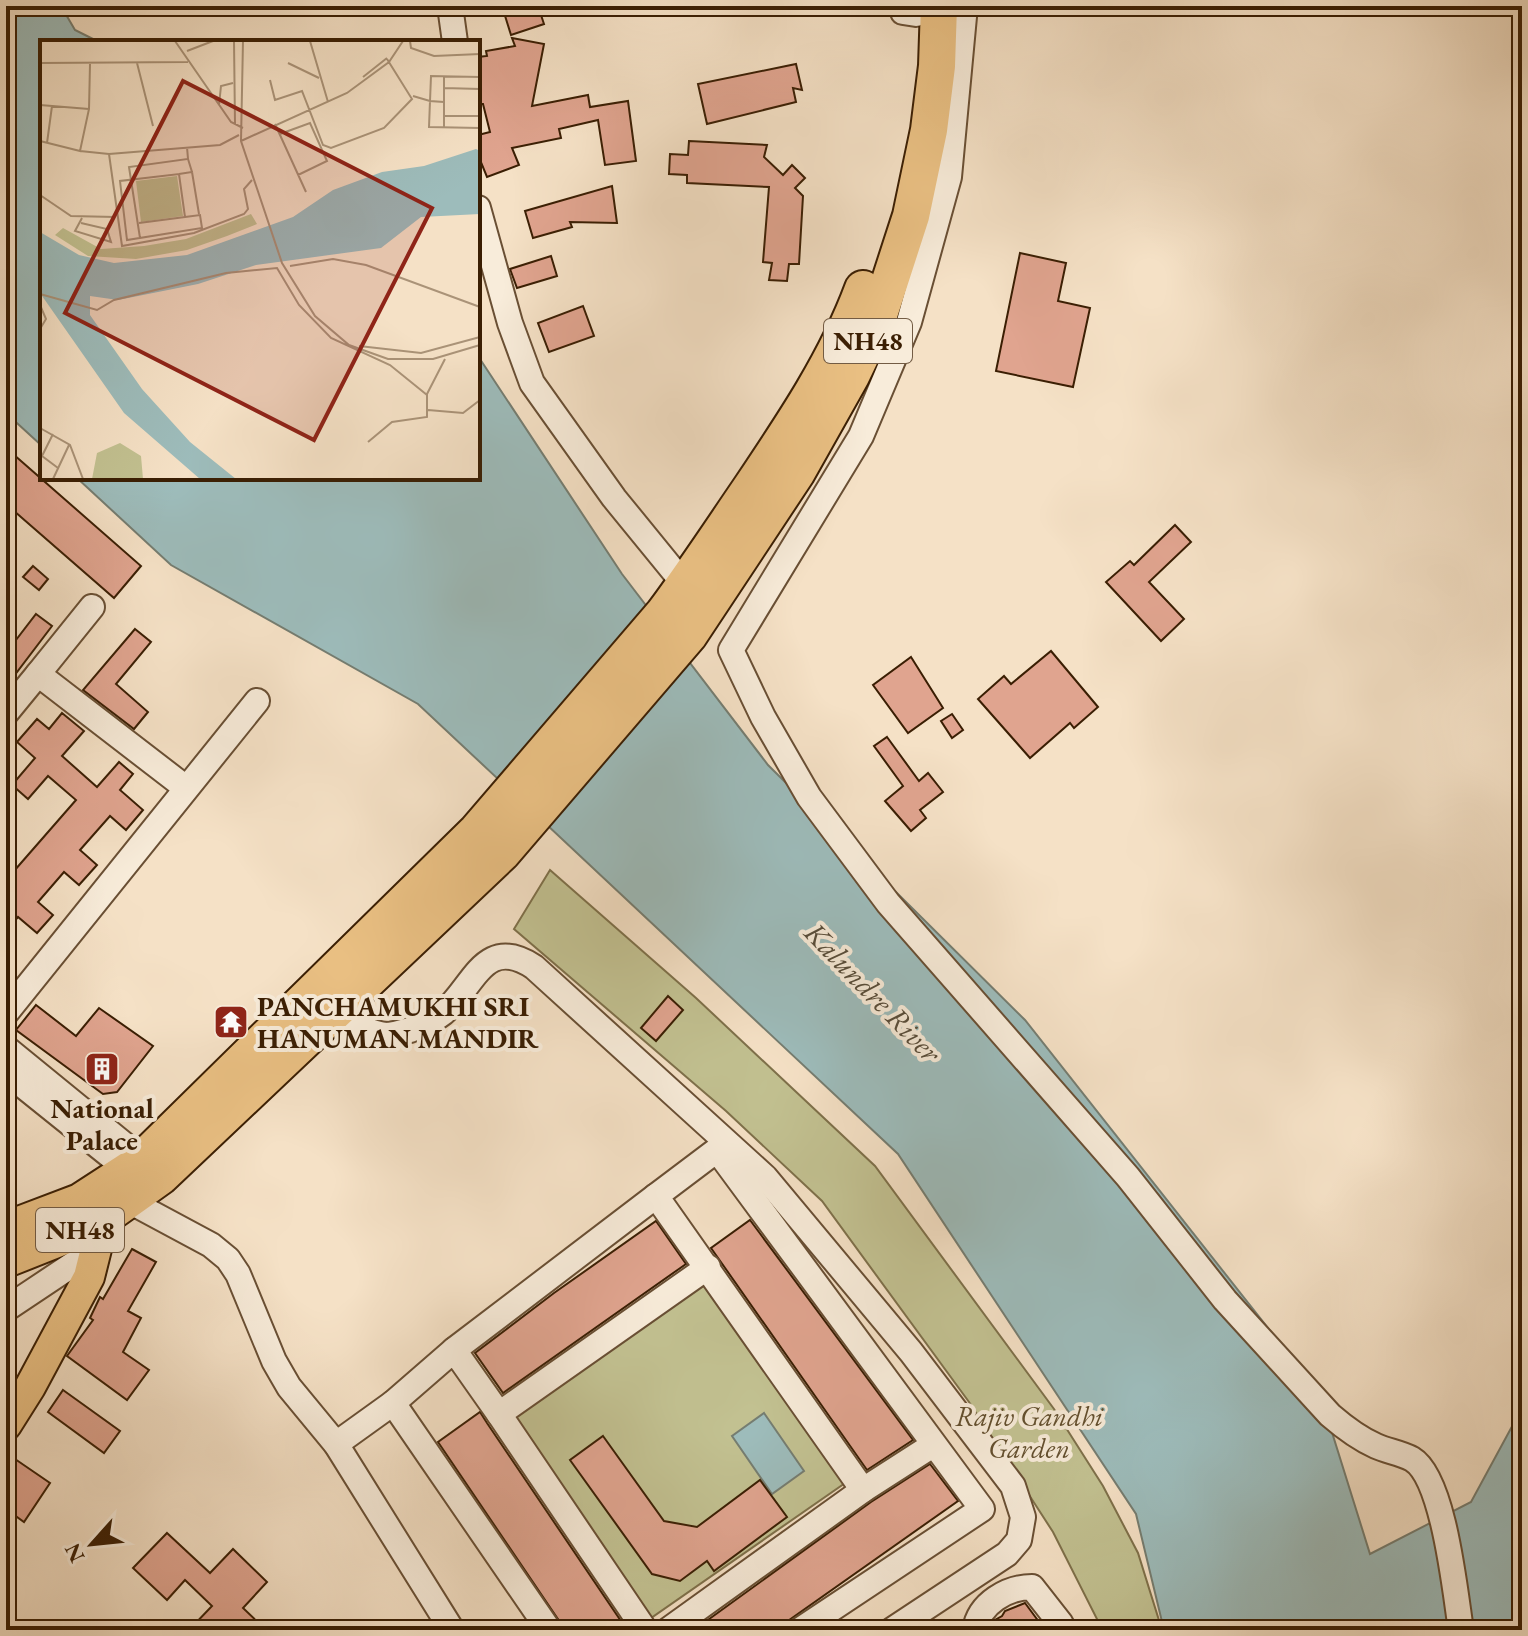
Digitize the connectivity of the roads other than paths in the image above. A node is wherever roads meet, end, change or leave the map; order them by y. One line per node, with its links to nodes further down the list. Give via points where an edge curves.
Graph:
1 (450, 6): 3 (street)
2 (934, 9): 6 (highway, NH48, via 890,208 859,300 800,413); 6 (highway, NH48, via 937,66 926,144 911,216 876,324 797,472); 40 (street, via 949,177 909,322 861,436 731,650 809,797 888,903 1128,1177 1225,1300 1330,1415 1348,1432 1413,1459 1435,1492)
3 (455, 40)
4 (480, 215): 6 (street, via 532,383 614,498)
5 (92, 607): 7 (street)
6 (679, 611): 11 (highway, NH48)
7 (38, 674): 9 (street); 10 (street)
8 (257, 701): 10 (street)
9 (6, 713)
10 (186, 788): 12 (street)
11 (490, 842): 14 (highway, NH48); 17 (highway, NH48)
12 (14, 985): 13 (street)
13 (6, 1013)
14 (332, 1016): 17 (highway, NH48); 37 (street, via 385,1035 403,1032 444,1012 494,958 521,958 765,1177 911,1352 1004,1474 1023,1517 1019,1540 1007,1554)
15 (6, 1048): 17 (street)
16 (6, 1072): 17 (street)
17 (142, 1178): 19 (highway, NH48); 29 (street, via 228,1259 289,1387)
18 (656, 1196): 22 (street); 24 (street); 30 (street, via 717,1150)
19 (92, 1224): 20 (highway, NH48); 21 (highway, NH48); 23 (street); 25 (main road, via 89,1277)
20 (6, 1230)
21 (6, 1259)
22 (708, 1267): 27 (street); 31 (street)
23 (6, 1309)
24 (454, 1350): 26 (street); 27 (street)
25 (18, 1387): 28 (main road)
26 (393, 1403): 29 (street); 33 (street)
27 (499, 1414): 34 (street)
28 (6, 1425)
29 (336, 1444): 32 (street)
30 (933, 1445): 31 (street); 36 (street, via 982,1509)
31 (863, 1490): 35 (street)
32 (452, 1630)
33 (549, 1630)
34 (645, 1630)
35 (668, 1630)
36 (800, 1630)
37 (892, 1630)
38 (975, 1630): 39 (street, via 989,1604 1015,1587 1032,1587)
39 (1061, 1630)
40 (1461, 1630)

